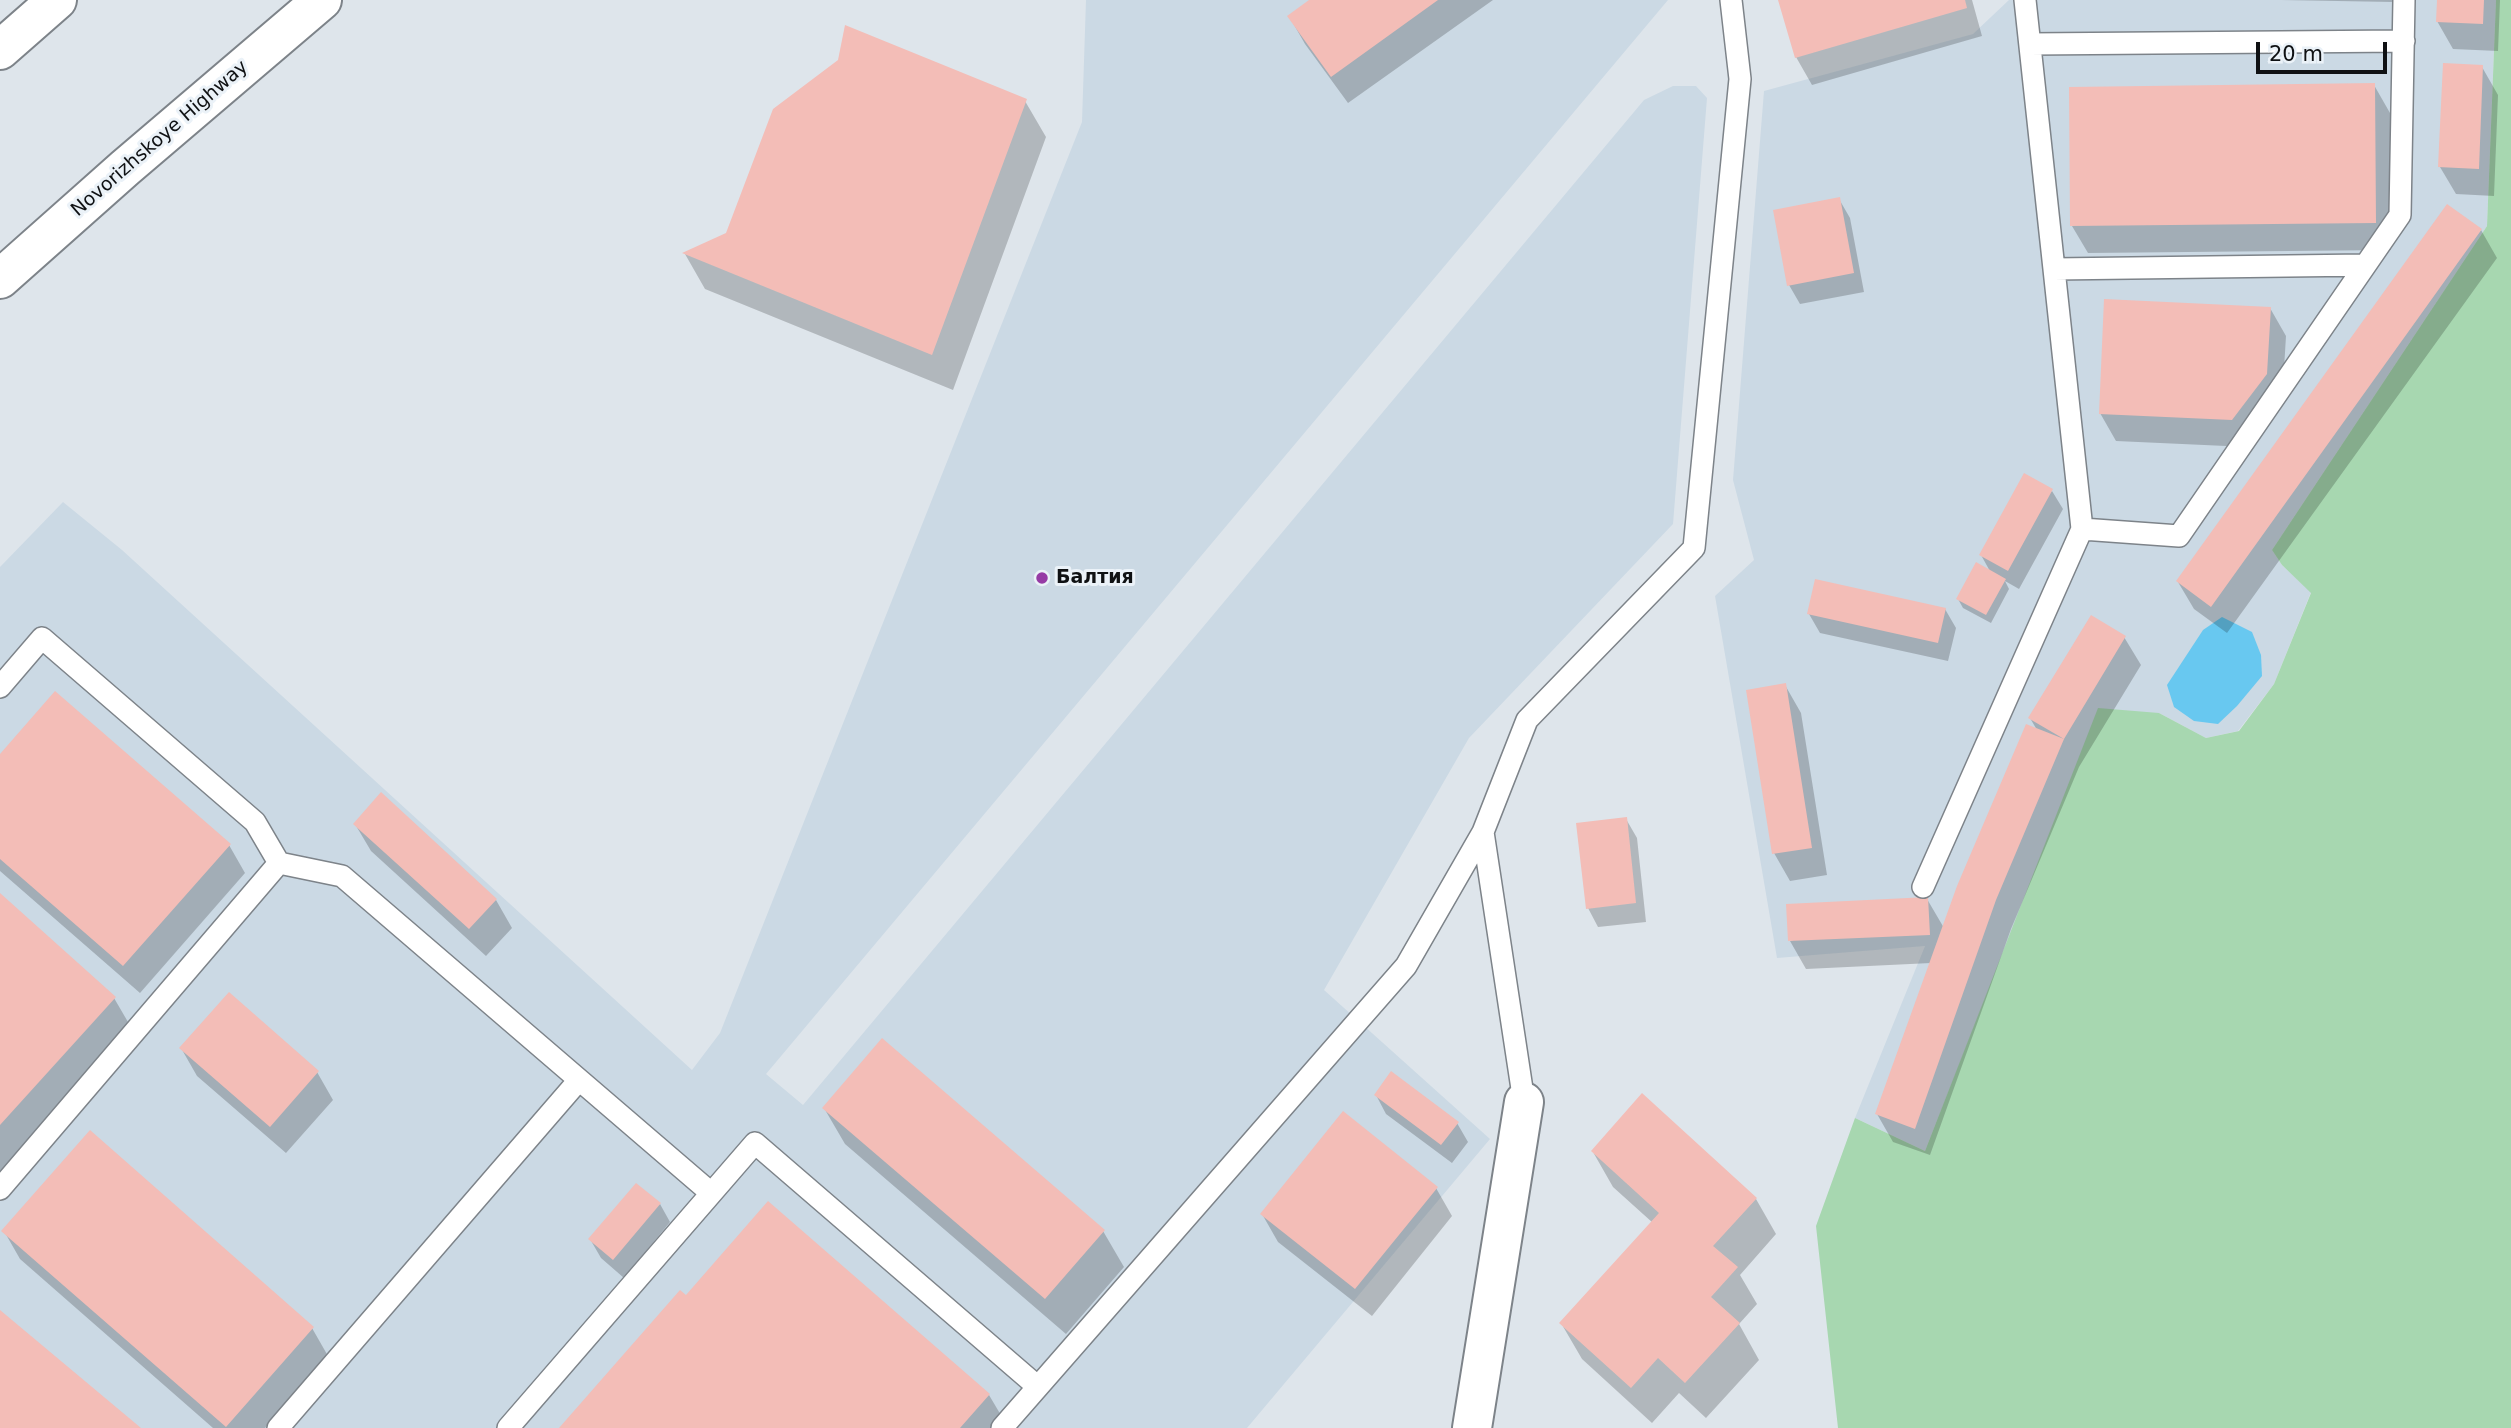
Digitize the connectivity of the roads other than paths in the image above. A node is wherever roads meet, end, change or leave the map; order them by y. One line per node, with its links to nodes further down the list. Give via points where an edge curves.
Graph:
1 (57, 0): 8 (main road)
2 (322, 0): 11 (main road, Novorizhskoye Highway)
3 (1731, 0): 14 (lane, via 1740,79 1694,548 1527,720)
4 (2025, 0): 7 (lane)
5 (2404, 0): 6 (lane)
6 (2403, 41): 7 (lane); 9 (lane, via 2400,215)
7 (2030, 44): 10 (lane)
8 (0, 50)
9 (2365, 265): 10 (lane); 12 (lane, via 2179,536)
10 (2054, 270): 12 (lane)
11 (0, 279)
12 (2082, 528): 16 (lane)
13 (0, 687): 15 (lane, via 42,638 255,822)
14 (1483, 831): 18 (lane); 21 (lane, via 1406,967)
15 (279, 863): 17 (lane, via 342,876); 19 (lane)
16 (1923, 887)
17 (579, 1080): 20 (lane); 22 (lane)
18 (1524, 1102): 25 (main road)
19 (0, 1189)
20 (711, 1193): 21 (lane, via 755,1143); 23 (lane)
21 (1038, 1387): 24 (lane)
22 (278, 1428)
23 (508, 1428)
24 (1002, 1428)
25 (1472, 1428)

